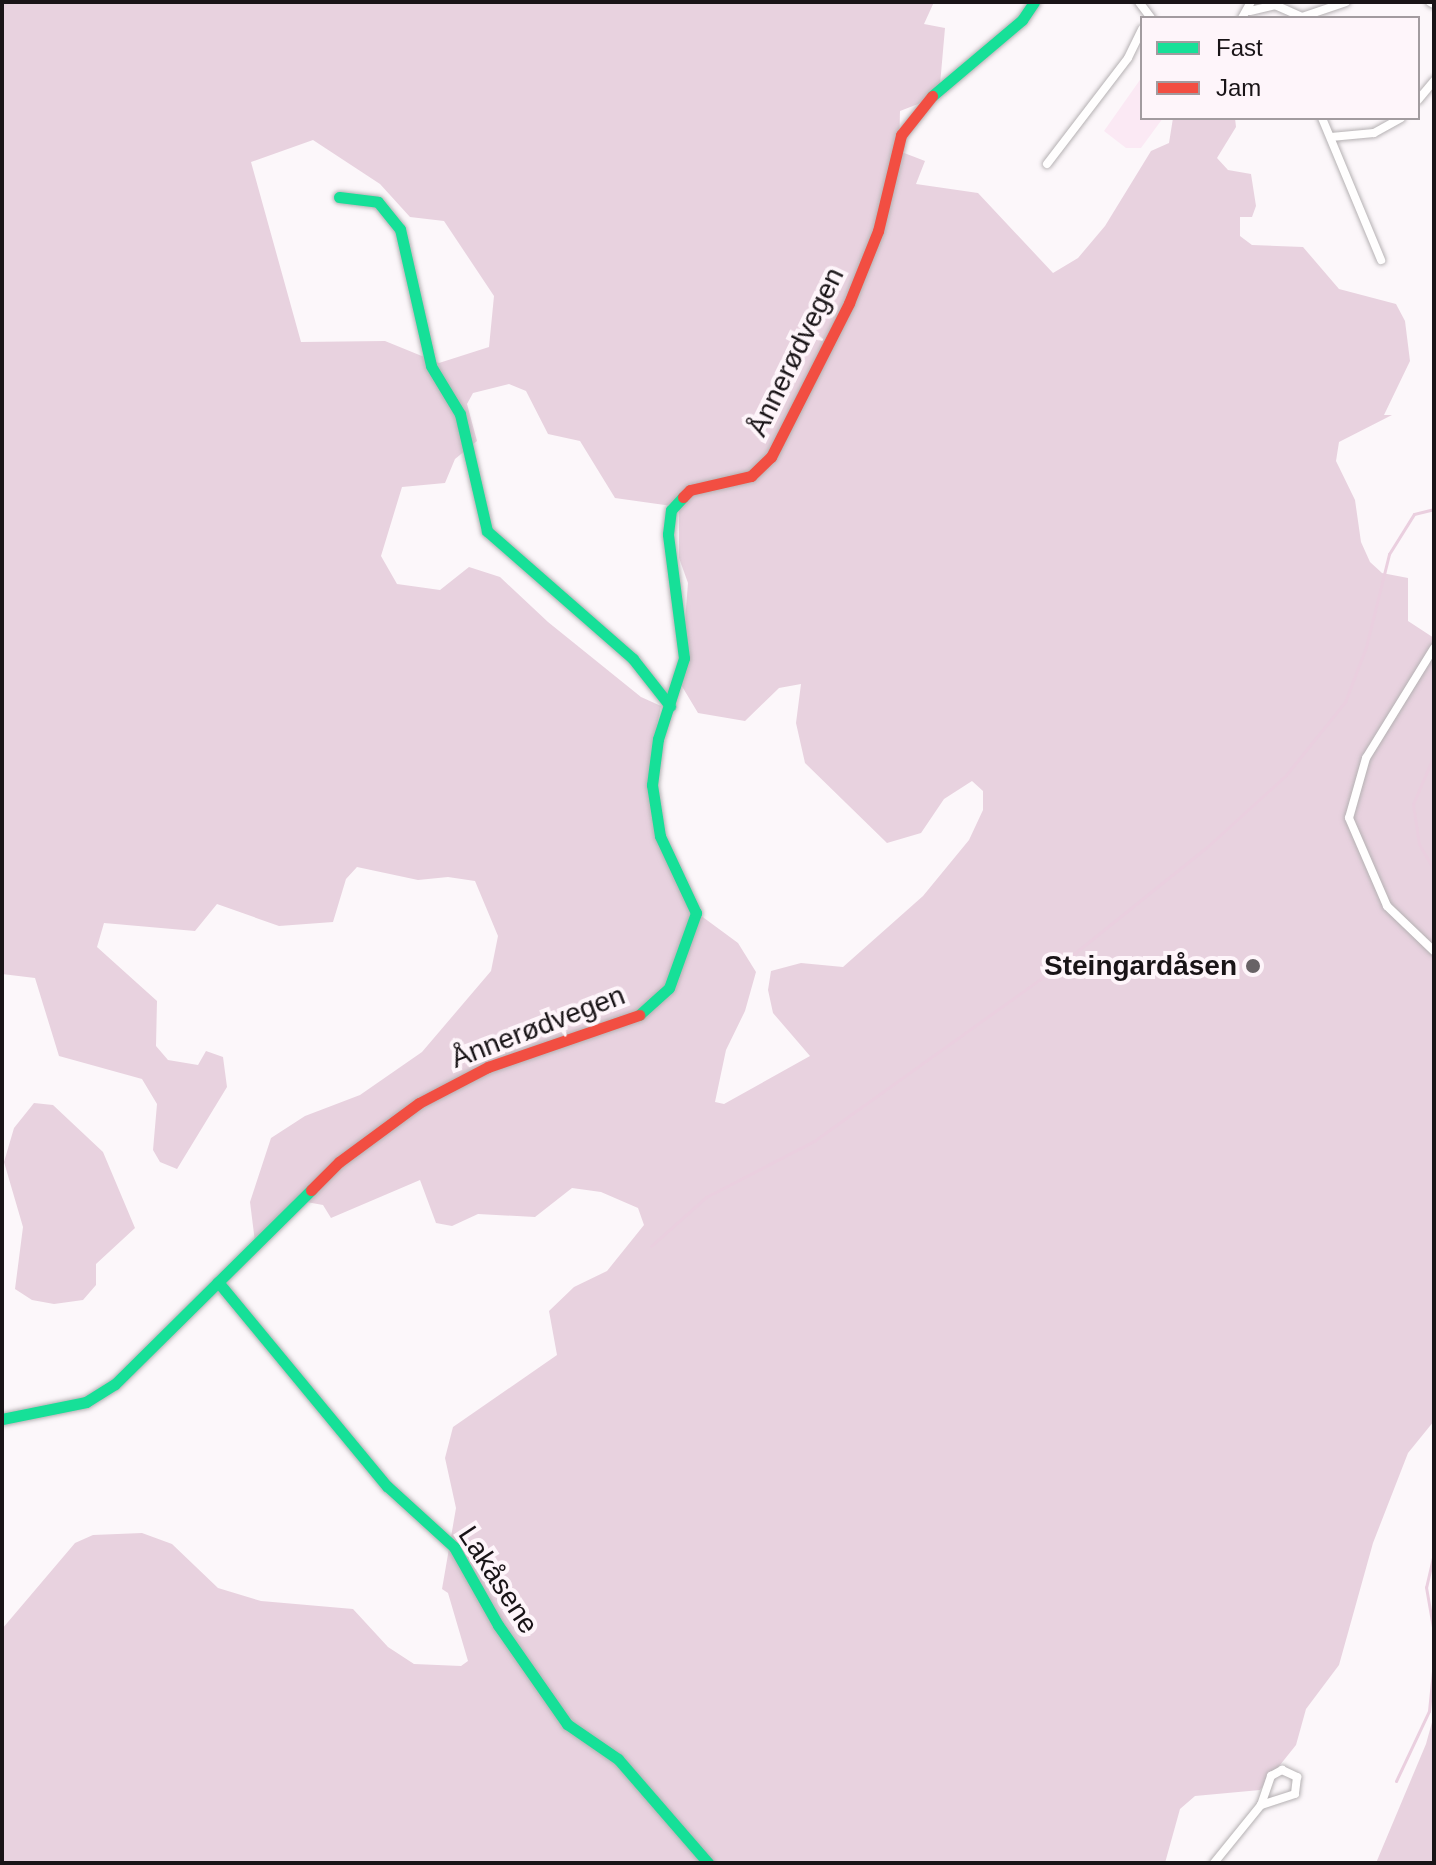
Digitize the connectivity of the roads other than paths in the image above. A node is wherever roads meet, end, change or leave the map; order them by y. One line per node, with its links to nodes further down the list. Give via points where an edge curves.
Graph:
1 (1034, 2): 16 (main road, Ånnerødvegen, via 1022,20 931,97 901,135 878,231 849,303 771,457 751,476 690,490 674,504 668,534 684,658)
2 (1346, 2): 5 (street)
3 (1248, 10): 4 (street, via 1275,5)
4 (1300, 16)
5 (1305, 16)
6 (1140, 33): 12 (street, via 1128,58)
7 (1434, 81): 8 (street)
8 (1420, 98)
9 (1323, 120): 11 (street)
10 (1397, 120): 11 (street, via 1374,133)
11 (1331, 137): 14 (street)
12 (1047, 164)
13 (339, 197): 16 (main road, via 378,202 400,229 431,366 460,414 487,531 633,659)
14 (1381, 260)
15 (1434, 648): 17 (street, via 1366,758 1349,818 1387,906)
16 (670, 706): 18 (main road, Ånnerødvegen, via 654,763 655,817 696,913 669,988 645,1012 613,1028 488,1067 419,1103 339,1162)
17 (1434, 951)
18 (218, 1282): 19 (main road, Ånnerødvegen, via 106,1391 86,1402); 21 (main road, Lakåsene, via 387,1486 454,1547 498,1625 567,1724 618,1759)
19 (2, 1419)
20 (1261, 1805): 20 (street, via 1275,1773 1287,1771 1297,1777 1295,1794); 22 (street)
21 (708, 1863)
22 (1214, 1863)

